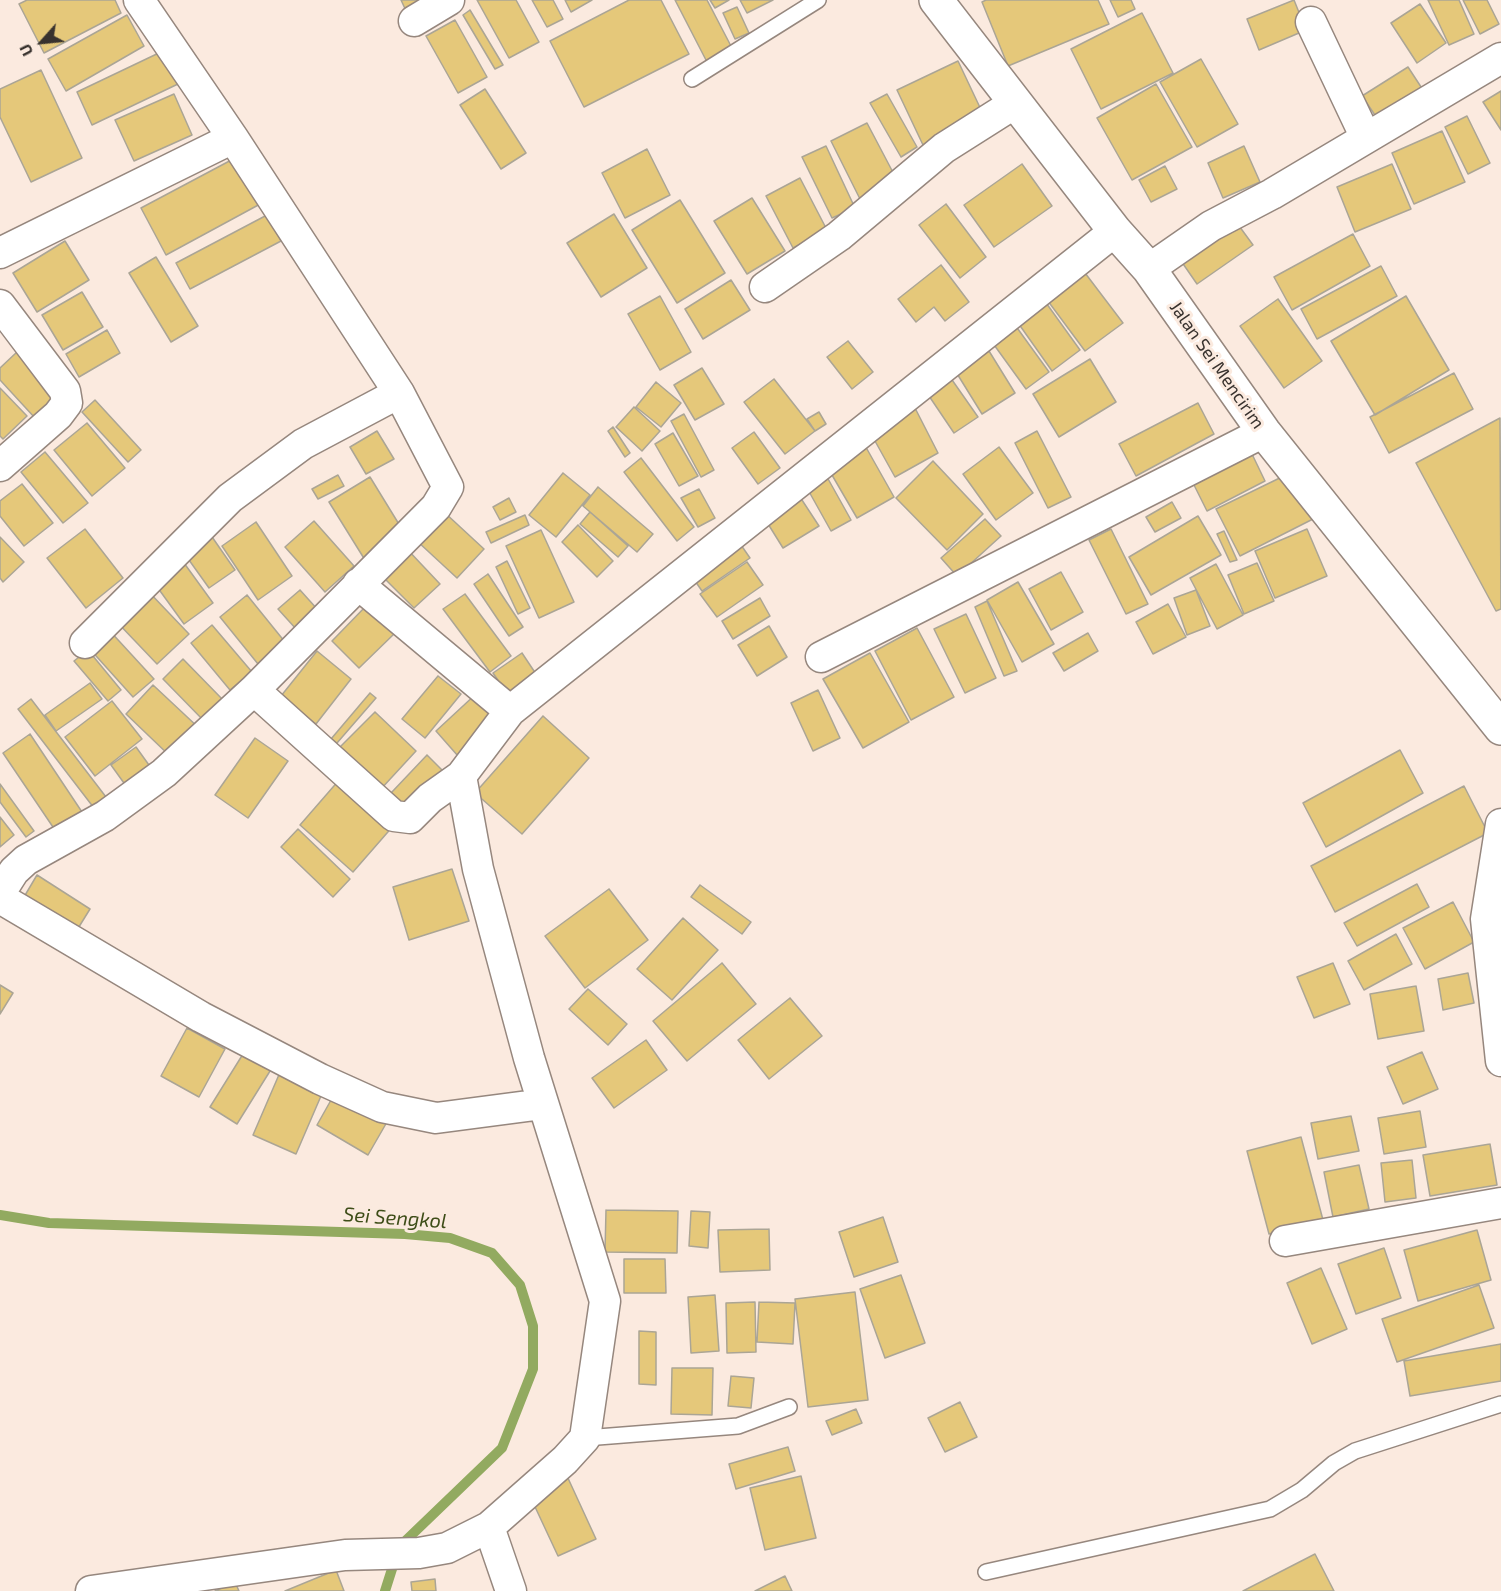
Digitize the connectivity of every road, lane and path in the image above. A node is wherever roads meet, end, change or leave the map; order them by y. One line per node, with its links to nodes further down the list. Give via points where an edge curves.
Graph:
1 (139, 0): 10 (street)
2 (449, 0): 5 (street)
3 (818, 0): 8 (lane)
4 (936, 0): 9 (street, Jalan Sei Mencirim)
5 (414, 21)
6 (1311, 22): 11 (street)
7 (1501, 57): 11 (street)
8 (692, 79)
9 (1014, 103): 12 (street, Jalan Sei Mencirim); 15 (street, via 944,148 839,236)
10 (233, 138): 13 (street); 17 (street)
11 (1366, 138): 14 (street, via 1211,226)
12 (1115, 231): 14 (street, Jalan Sei Mencirim); 24 (street)
13 (0, 253)
14 (1149, 269): 18 (street, Jalan Sei Mencirim)
15 (765, 287)
16 (0, 305): 19 (street, via 65,391 67,403)
17 (399, 393): 20 (street, via 448,487 436,507); 21 (street, via 303,444 230,498)
18 (1264, 432): 22 (street); 25 (street, Jalan Sei Mencirim)
19 (0, 466)
20 (358, 584): 23 (street); 24 (street)
21 (85, 643)
22 (821, 657)
23 (254, 690): 26 (street, via 394,816 410,818); 28 (street, via 165,773 105,816 26,860)
24 (510, 711): 26 (street)
25 (1501, 728)
26 (461, 776): 31 (street, via 478,869)
27 (1501, 824): 30 (street, via 1486,919)
28 (0, 893)
29 (0, 898): 31 (street, via 201,1017 382,1107 436,1118)
30 (1501, 1061)
31 (543, 1104): 36 (street, via 605,1301)
32 (1501, 1203): 33 (street)
33 (1285, 1241)
34 (1501, 1404): 38 (lane, via 1355,1451 1270,1509)
35 (789, 1407): 36 (lane, via 738,1426)
36 (585, 1438): 37 (street)
37 (489, 1527): 39 (street, via 447,1548 345,1555); 40 (street)
38 (986, 1572)
39 (91, 1591)
40 (511, 1591)

